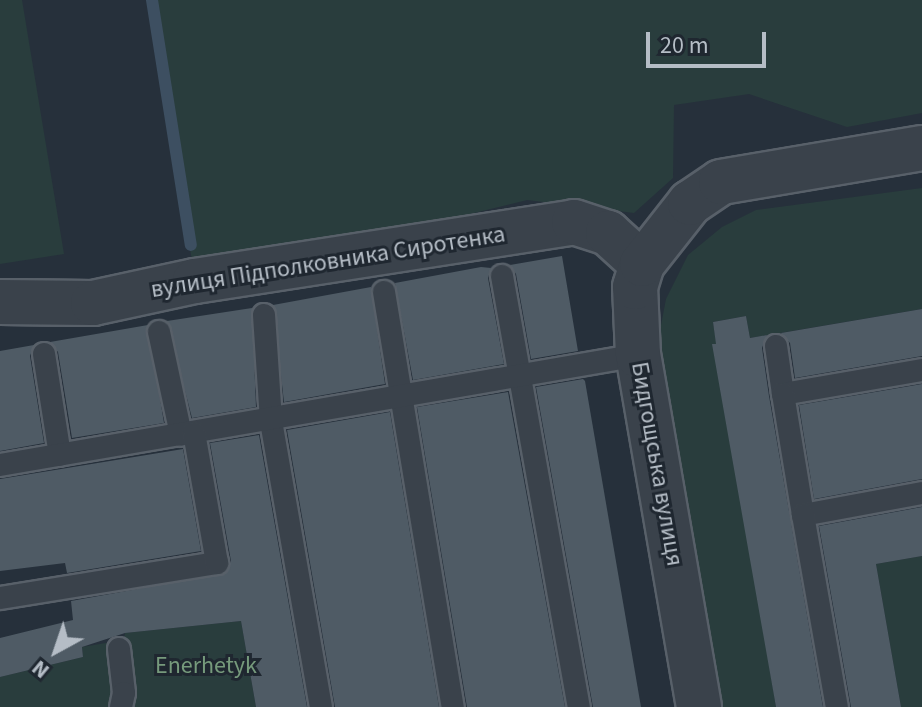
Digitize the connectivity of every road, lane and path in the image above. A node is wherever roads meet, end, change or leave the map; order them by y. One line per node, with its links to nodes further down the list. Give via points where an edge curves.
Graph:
1 (922, 148): 2 (street, Бидгощська вулиця, via 721,182 690,203)
2 (642, 264): 5 (street, вулиця Підполковника Сиротенка, via 608,233 574,222 195,281 93,303); 10 (street, Бидгощська вулиця, via 635,287)
3 (502, 276): 12 (lane)
4 (384, 292): 14 (lane)
5 (0, 302)
6 (264, 315): 15 (lane)
7 (159, 332): 16 (lane)
8 (776, 346): 13 (lane)
9 (44, 354): 17 (lane)
10 (638, 355): 12 (lane); 27 (street, Бидгощська вулиця)
11 (922, 370): 13 (lane)
12 (519, 375): 14 (lane); 26 (lane)
13 (783, 394): 20 (lane)
14 (400, 399): 15 (lane); 25 (lane)
15 (271, 421): 16 (lane); 24 (lane)
16 (188, 434): 17 (lane); 21 (lane, via 217,563)
17 (60, 455): 18 (lane)
18 (0, 465)
19 (922, 493): 20 (lane)
20 (803, 515): 28 (lane)
21 (0, 598)
22 (119, 649): 23 (lane)
23 (121, 707)
24 (321, 707)
25 (453, 707)
26 (579, 707)
27 (699, 707)
28 (837, 707)

